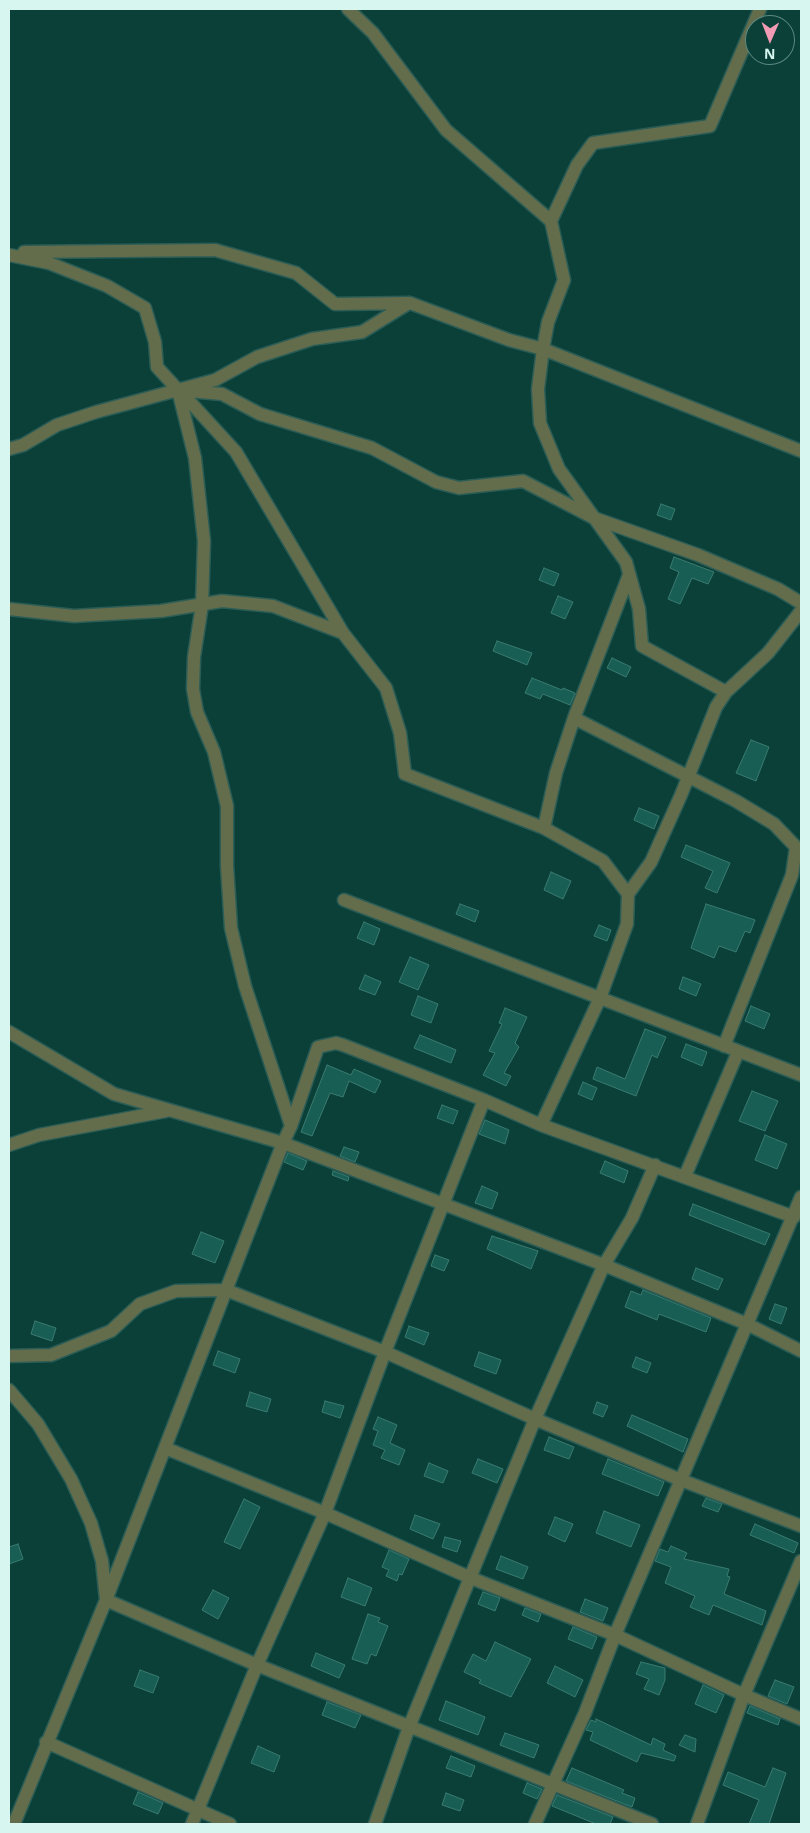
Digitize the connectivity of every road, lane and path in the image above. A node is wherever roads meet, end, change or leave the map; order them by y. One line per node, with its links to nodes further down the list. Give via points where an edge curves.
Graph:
1 (348, 9): 3 (street, via 373,33 446,130)
2 (760, 9): 3 (street, via 710,126 593,143 577,166)
3 (551, 221): 6 (street, via 564,280 548,322)
4 (9, 254): 5 (street, via 215,250 296,273 335,304); 7 (street, via 50,263 107,286 145,308 156,342 157,367)
5 (410, 303): 6 (street, via 509,340); 7 (street, via 362,332 312,339 257,357 215,380)
6 (543, 349): 9 (street); 10 (street, via 538,389 540,423 559,469)
7 (178, 390): 8 (street, via 64,422 23,445); 10 (street, via 222,394 260,414 372,448 436,482 459,488 523,481); 13 (street, via 196,458 204,541); 16 (street, via 236,452)
8 (9, 449)
9 (801, 451)
10 (594, 518): 11 (street, via 626,562); 12 (street, via 698,555 778,589)
11 (629, 575): 17 (street, via 640,609 642,646); 18 (street)
12 (801, 603)
13 (202, 605): 14 (street, via 162,611 74,616); 16 (street, via 222,601 273,606); 31 (street, via 193,689 197,712 214,752 227,806 231,928 245,986)
14 (9, 609)
15 (801, 611): 17 (street, via 768,653)
16 (343, 633): 20 (street, via 386,688 400,733 405,774)
17 (726, 692): 19 (street, via 716,707)
18 (574, 718): 19 (street); 20 (street, via 556,773)
19 (689, 775): 21 (street, via 651,862); 25 (street, via 774,824 796,846 792,875)
20 (544, 828): 21 (street, via 603,861)
21 (628, 894): 23 (street, via 627,924)
22 (344, 900): 23 (street)
23 (600, 998): 25 (street); 30 (street)
24 (9, 1032): 29 (street, via 114,1094)
25 (724, 1046): 26 (street)
26 (738, 1052): 27 (street); 35 (street)
27 (801, 1076)
28 (484, 1100): 30 (street); 31 (street, via 336,1043 318,1047); 37 (street)
29 (169, 1110): 32 (street); 33 (street, via 39,1135)
30 (541, 1125): 34 (street)
31 (291, 1126): 32 (street)
32 (282, 1143): 37 (street); 40 (street)
33 (9, 1145)
34 (655, 1165): 35 (street); 39 (street, via 632,1218)
35 (686, 1176): 38 (street)
36 (801, 1197): 38 (street)
37 (442, 1205): 39 (street); 43 (street)
38 (794, 1216): 41 (street)
39 (604, 1265): 41 (street); 46 (street)
40 (226, 1290): 43 (street); 44 (street, via 176,1291 140,1304 111,1331 51,1355); 47 (street)
41 (747, 1324): 42 (street); 48 (street)
42 (801, 1351)
43 (385, 1352): 46 (street); 49 (street)
44 (9, 1356)
45 (9, 1390): 53 (street, via 38,1424 71,1479 91,1522 100,1553)
46 (535, 1420): 48 (street); 52 (street)
47 (165, 1448): 49 (street); 53 (street)
48 (681, 1480): 50 (street); 54 (street)
49 (325, 1513): 52 (street); 55 (street)
50 (801, 1526)
51 (801, 1561): 56 (street)
52 (471, 1578): 54 (street); 58 (street)
53 (106, 1600): 55 (street); 59 (street)
54 (616, 1635): 56 (street); 60 (street)
55 (257, 1665): 58 (street); 61 (street)
56 (744, 1695): 57 (street); 68 (street)
57 (801, 1719)
58 (409, 1727): 60 (street); 65 (street)
59 (46, 1742): 61 (street); 62 (street)
60 (552, 1785): 66 (street); 67 (street)
61 (198, 1810): 63 (street); 64 (street)
62 (14, 1824)
63 (192, 1824)
64 (230, 1824)
65 (375, 1824)
66 (535, 1824)
67 (652, 1824)
68 (697, 1824)

